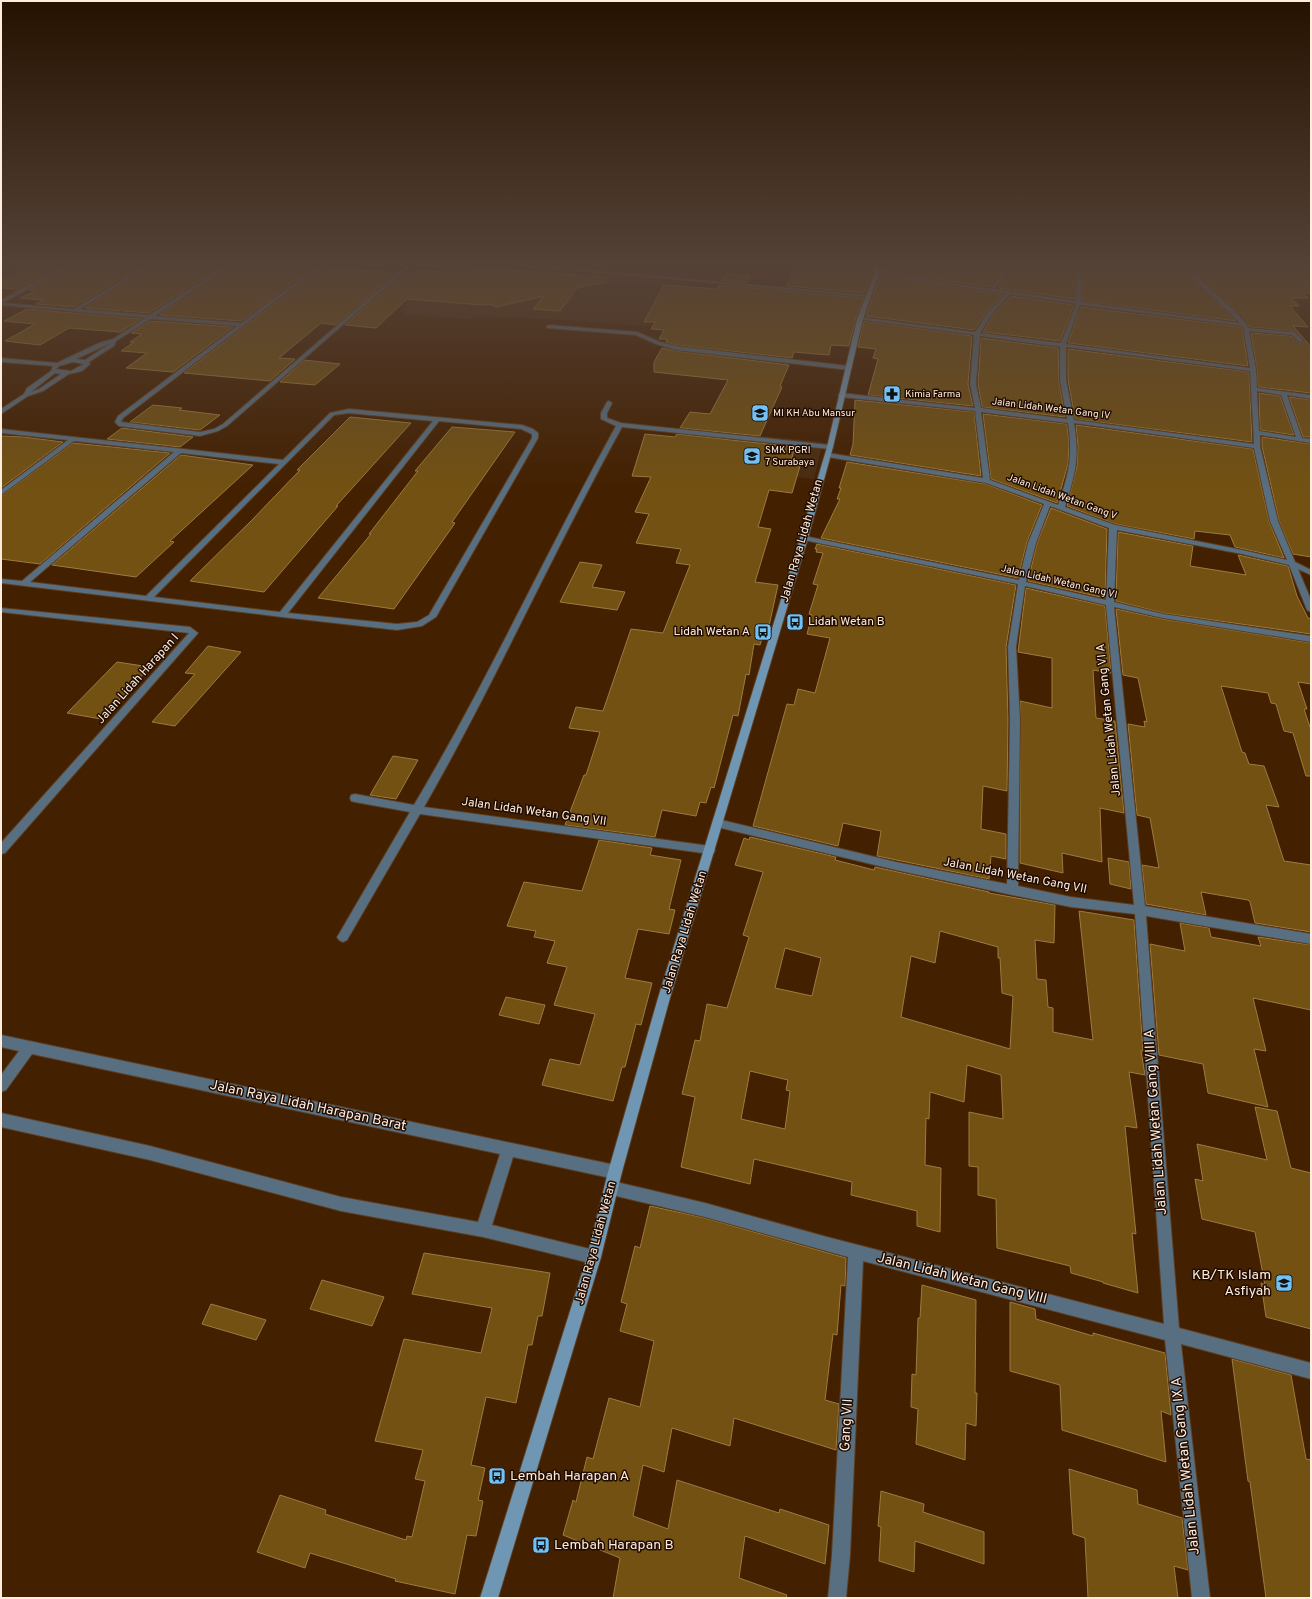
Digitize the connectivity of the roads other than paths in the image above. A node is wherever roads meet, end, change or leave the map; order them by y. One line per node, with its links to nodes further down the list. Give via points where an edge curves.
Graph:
1 (115, 340): 12 (street); 13 (street, via 112,345)
2 (223, 340): 3 (street, via 120,417 119,424 200,434 216,430)
3 (324, 340)
4 (649, 340): 15 (street, via 676,348)
5 (856, 340): 15 (main road, Jalan Raya Lidah Wetan)
6 (977, 340): 24 (street, via 973,384)
7 (1025, 340): 10 (street)
8 (1065, 340): 10 (street)
9 (1248, 340): 16 (street)
10 (1063, 344): 16 (street); 27 (street, via 1062,363)
11 (1, 360): 14 (street)
12 (67, 361): 13 (street); 14 (street)
13 (86, 362): 17 (street, via 84,367)
14 (56, 368): 17 (street); 20 (street, via 29,389)
15 (850, 368): 21 (main road, Jalan Raya Lidah Wetan)
16 (1254, 370): 18 (street)
17 (68, 372): 20 (street, via 41,390)
18 (1254, 388): 19 (street); 30 (street)
19 (1284, 394): 22 (street); 32 (street)
20 (26, 395): 25 (street)
21 (841, 395): 24 (street, Jalan Lidah Wetan Gang IV); 36 (main road, Jalan Raya Lidah Wetan)
22 (1311, 397)
23 (609, 403): 28 (street, Jalan Lidah Wetan Gang V, via 603,418)
24 (978, 410): 27 (street, Jalan Lidah Wetan Gang IV); 38 (street)
25 (1, 412)
26 (437, 419): 37 (street, via 350,411 332,414); 53 (street); 53 (street, via 522,427 535,433 535,438 432,616 419,624 397,627)
27 (1071, 421): 34 (street, Jalan Lidah Wetan Gang IV); 41 (street, via 1074,460)
28 (620, 424): 36 (street, Jalan Lidah Wetan Gang V); 56 (street)
29 (1, 431): 31 (street)
30 (1257, 434): 32 (street); 34 (street)
31 (72, 440): 35 (street); 39 (street)
32 (1300, 440): 33 (street)
33 (1311, 441)
34 (1258, 446): 44 (street, via 1274,521)
35 (179, 451): 37 (street); 48 (street)
36 (829, 451): 38 (street, Jalan Lidah Wetan Gang V); 43 (main road, Jalan Raya Lidah Wetan)
37 (283, 462): 49 (street)
38 (987, 481): 40 (street, Jalan Lidah Wetan Gang V)
39 (1, 493)
40 (1048, 502): 41 (street, Jalan Lidah Wetan Gang V); 47 (street, via 1032,543)
41 (1061, 507): 42 (street, Jalan Lidah Wetan Gang V)
42 (1113, 527): 44 (street, Jalan Lidah Wetan Gang V); 50 (street, Jalan Lidah Wetan Gang VI A)
43 (804, 538): 47 (street, Jalan Lidah Wetan Gang VI); 57 (main road, Jalan Raya Lidah Wetan)
44 (1293, 564): 45 (street, Jalan Lidah Wetan Gang V); 52 (street)
45 (1311, 573)
46 (1, 581): 48 (street)
47 (1022, 583): 50 (street, Jalan Lidah Wetan Gang VI); 60 (street, via 1012,647 1015,720)
48 (23, 584): 49 (street)
49 (148, 599): 53 (street)
50 (1110, 604): 54 (street, Jalan Lidah Wetan Gang VI, via 1164,616); 61 (street, Jalan Lidah Wetan Gang VI A)
51 (1, 610): 58 (street, Jalan Lidah Harapan I, via 190,630 194,633)
52 (1311, 610)
53 (282, 615)
54 (1311, 639)
55 (355, 798): 56 (street, Jalan Lidah Wetan Gang VII)
56 (418, 810): 59 (street, Jalan Lidah Wetan Gang VII); 62 (street)
57 (718, 823): 59 (main road, Jalan Raya Lidah Wetan); 60 (street, Jalan Lidah Wetan Gang VII, via 896,866)
58 (1, 850)
59 (710, 850): 69 (main road, Jalan Raya Lidah Wetan, via 664,998)
60 (1012, 890): 61 (street, Jalan Lidah Wetan Gang VII, via 1071,902)
61 (1140, 910): 63 (street, Jalan Lidah Wetan Gang VII); 74 (street, Jalan Lidah Wetan Gang VIII A)
62 (343, 937)
63 (1311, 939)
64 (1, 1040): 65 (street, Jalan Raya Lidah Harapan Barat)
65 (28, 1047): 66 (street); 68 (street, Jalan Raya Lidah Harapan Barat)
66 (1, 1086)
67 (1, 1120): 71 (street, via 150,1153 341,1204)
68 (509, 1149): 69 (street, Jalan Raya Lidah Harapan Barat); 71 (street)
69 (615, 1172): 70 (main road, Jalan Raya Lidah Wetan)
70 (612, 1188): 72 (street, Jalan Lidah Wetan Gang VIII, via 652,1196); 73 (main road, Jalan Raya Lidah Wetan)
71 (483, 1230): 73 (street)
72 (856, 1252): 74 (street, Jalan Lidah Wetan Gang VIII); 77 (street, Gang VII)
73 (594, 1258): 76 (main road, Jalan Raya Lidah Wetan)
74 (1172, 1333): 75 (street, Jalan Lidah Wetan Gang VIII); 78 (street, Jalan Lidah Wetan Gang IX A)
75 (1311, 1371)
76 (489, 1598)
77 (837, 1598)
78 (1201, 1598)

